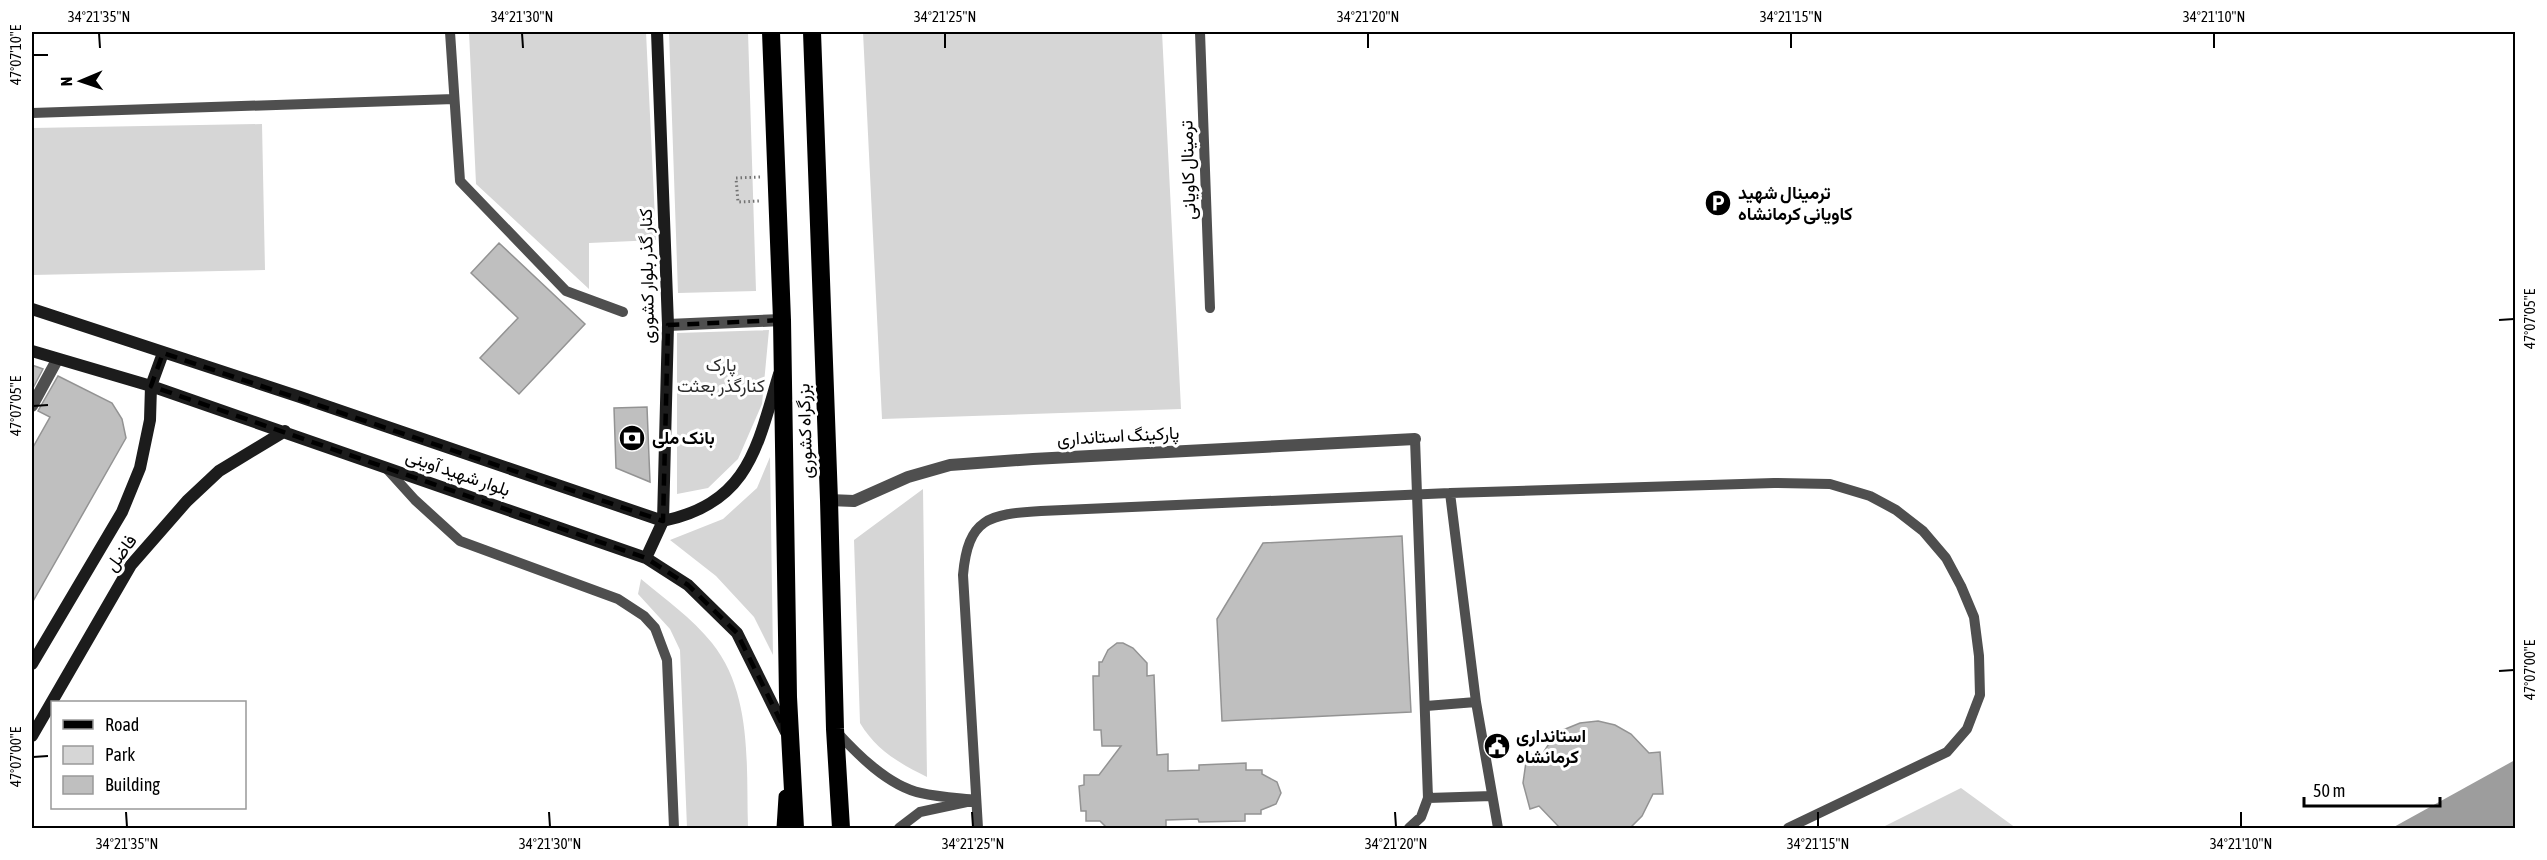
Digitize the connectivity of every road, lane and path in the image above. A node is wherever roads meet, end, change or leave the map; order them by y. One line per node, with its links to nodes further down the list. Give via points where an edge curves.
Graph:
1 (450, 32): 6 (lane)
2 (657, 32): 14 (main road, کنار گذر بلوار کشوری)
3 (771, 32): 13 (highway, بزرگراه کشوری)
4 (812, 32): 26 (highway, بزرگراه کشوری)
5 (1200, 32): 10 (lane, ترمینال کاویانی)
6 (453, 99): 7 (lane); 12 (lane, via 460,181 567,291)
7 (32, 113)
8 (736, 178): 9 (path)
9 (738, 202)
10 (1210, 308)
11 (32, 309): 16 (main road, بلوار شهید آوینی)
12 (623, 312)
13 (782, 320): 14 (street); 18 (highway, بزرگراه کشوری)
14 (668, 325): 27 (main road, کنار گذر بلوار کشوری)
15 (32, 351): 17 (main road, بلوار شهید آوینی)
16 (163, 353): 19 (main road, فاضل); 27 (main road, بلوار شهید آوینی)
17 (57, 360): 19 (main road, بلوار شهید آوینی); 20 (street)
18 (781, 367): 27 (main road, via 754,454 742,474 704,508); 36 (highway, بزرگراه کشوری)
19 (151, 386): 21 (main road, بلوار شهید آوینی); 29 (main road, فاضل, via 146,445 122,512)
20 (32, 406)
21 (285, 431): 23 (main road, بلوار شهید آوینی); 30 (main road, فاضل, via 219,471 131,565)
22 (1415, 439): 25 (lane); 26 (street, پارکینگ استانداری, via 950,465 908,477 854,501)
23 (384, 466): 28 (main road, بلوار شهید آوینی); 40 (lane, via 460,541 618,599 655,628 667,660)
24 (1450, 493): 25 (lane); 31 (lane); 47 (lane, via 1823,484 1870,496 1923,531 1946,558 1974,617 1980,695 1967,729 1947,752)
25 (1419, 494): 33 (lane); 39 (lane, via 1008,513 985,522 969,542 963,575)
26 (829, 500): 34 (highway, بزرگراه کشوری)
27 (663, 520): 28 (main road)
28 (646, 558): 36 (main road, بلوار شهید آوینی, via 688,585 737,633)
29 (32, 664)
30 (52, 701)
31 (1476, 702): 33 (lane); 37 (lane)
32 (51, 703): 35 (main road, فاضل)
33 (1426, 706): 38 (lane)
34 (834, 729): 39 (lane, via 861,759 906,787 919,793); 42 (highway, بزرگراه کشوری)
35 (32, 736)
36 (790, 740): 41 (highway, بزرگراه کشوری)
37 (1492, 796): 38 (lane); 46 (lane)
38 (1428, 798): 45 (lane, via 1421,817)
39 (976, 800): 43 (lane, via 920,812); 44 (lane)
40 (674, 828)
41 (792, 828)
42 (841, 828)
43 (899, 828)
44 (978, 828)
45 (1409, 828)
46 (1498, 828)
47 (1788, 828)

